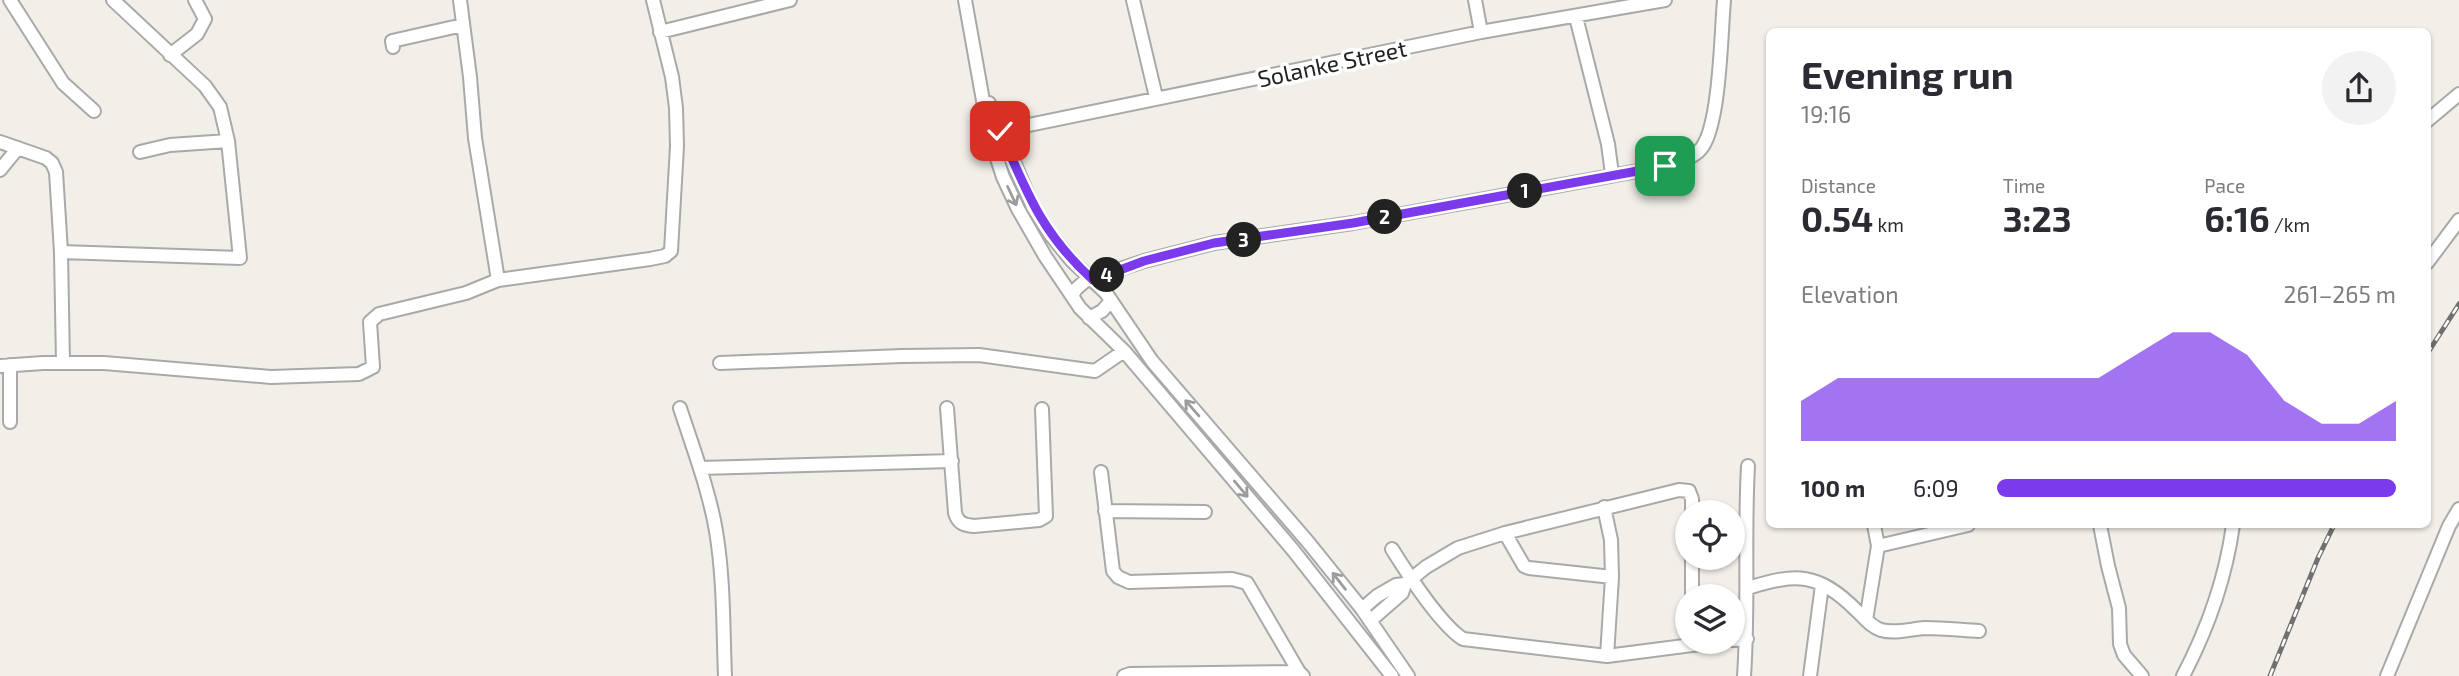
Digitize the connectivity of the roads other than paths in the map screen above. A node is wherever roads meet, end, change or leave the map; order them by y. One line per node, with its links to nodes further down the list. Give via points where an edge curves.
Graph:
1 (10, 0): 21 (street, via 63,83)
2 (113, 0): 17 (street)
3 (195, 0): 17 (street, via 205,19 197,34)
4 (460, 0): 13 (street)
5 (653, 0): 14 (street)
6 (790, 0): 14 (street)
7 (965, 0): 18 (street)
8 (1133, 0): 20 (street)
9 (1475, 0): 15 (street)
10 (1665, 0): 12 (street, Solanke Street)
11 (1724, 0): 29 (street, via 1714,116 1703,148 1665,166)
12 (1576, 17): 15 (street, Solanke Street); 29 (street)
13 (463, 24): 16 (street, via 392,41); 33 (street, via 475,138)
14 (660, 32): 33 (street, via 676,108 671,251 650,259)
15 (1481, 32): 20 (street, Solanke Street)
16 (393, 47)
17 (170, 55): 24 (street, via 205,86 220,107)
18 (981, 83): 23 (street); 35 (street, one-way to 35, via 989,134 1003,177)
19 (2459, 94): 22 (street)
20 (1156, 97): 23 (street, Solanke Street)
21 (94, 111)
22 (2431, 118)
23 (1000, 131): 34 (street, via 1050,234)
24 (228, 141): 27 (street); 31 (street, via 240,258)
25 (0, 142): 26 (street)
26 (18, 148): 28 (street); 31 (street, via 46,158 56,172)
27 (140, 152)
28 (0, 170)
29 (1612, 174): 34 (street, via 1353,223 1214,243)
30 (2459, 220): 32 (street)
31 (61, 252): 39 (street)
32 (2431, 258)
33 (498, 280): 39 (street, via 373,317 373,367 359,374 271,377)
34 (1093, 280): 35 (street, via 1080,284); 36 (street)
35 (1072, 296): 37 (street)
36 (1111, 301): 37 (street, via 1102,312); 68 (street, one-way to 36, via 1152,361)
37 (1089, 317): 38 (street)
38 (1124, 351): 40 (street, via 1095,370 979,355); 78 (street, one-way to 78, via 1293,550)
39 (63, 363): 41 (street)
40 (720, 363)
41 (5, 365): 45 (street)
42 (680, 408): 48 (street)
43 (947, 408): 46 (street)
44 (1042, 409): 46 (street, via 1046,516 964,525 955,513)
45 (10, 422)
46 (952, 461): 48 (street)
47 (1748, 466): 67 (street)
48 (700, 468): 76 (street, via 716,530)
49 (1101, 472): 53 (street)
50 (1692, 500): 51 (street, via 1689,491 1679,490)
51 (1604, 507): 60 (street); 64 (street)
52 (2459, 509): 84 (street)
53 (1105, 511): 54 (street); 75 (street, via 1113,571 1118,577 1129,582 1232,579 1247,583)
54 (1205, 512)
55 (1875, 528): 62 (street)
56 (1955, 528): 62 (street)
57 (2101, 528): 82 (street, via 2119,608 2120,644)
58 (2233, 528): 61 (street)
59 (2240, 528): 61 (street)
60 (1505, 533): 64 (street, via 1524,566); 65 (street, via 1458,548)
61 (2230, 544): 83 (street, via 2215,601)
62 (1878, 546): 69 (street)
63 (1392, 550): 65 (street)
64 (1612, 578): 74 (street)
65 (1408, 582): 68 (street, via 1377,596); 70 (street); 74 (street, via 1463,639)
66 (1822, 585): 67 (street, via 1788,577); 69 (street); 81 (street)
67 (1748, 588): 72 (street)
68 (1362, 610): 70 (street)
69 (1866, 620): 71 (street, via 1892,632 1924,628)
70 (1370, 621): 79 (street)
71 (1979, 631)
72 (1746, 639): 80 (street)
73 (1675, 646): 74 (street)
74 (1606, 656)
75 (1300, 675): 77 (street)
76 (725, 676)
77 (1124, 676)
78 (1392, 676)
79 (1408, 676)
80 (1744, 676)
81 (1811, 676)
82 (2142, 676)
83 (2183, 676)
84 (2387, 676)

